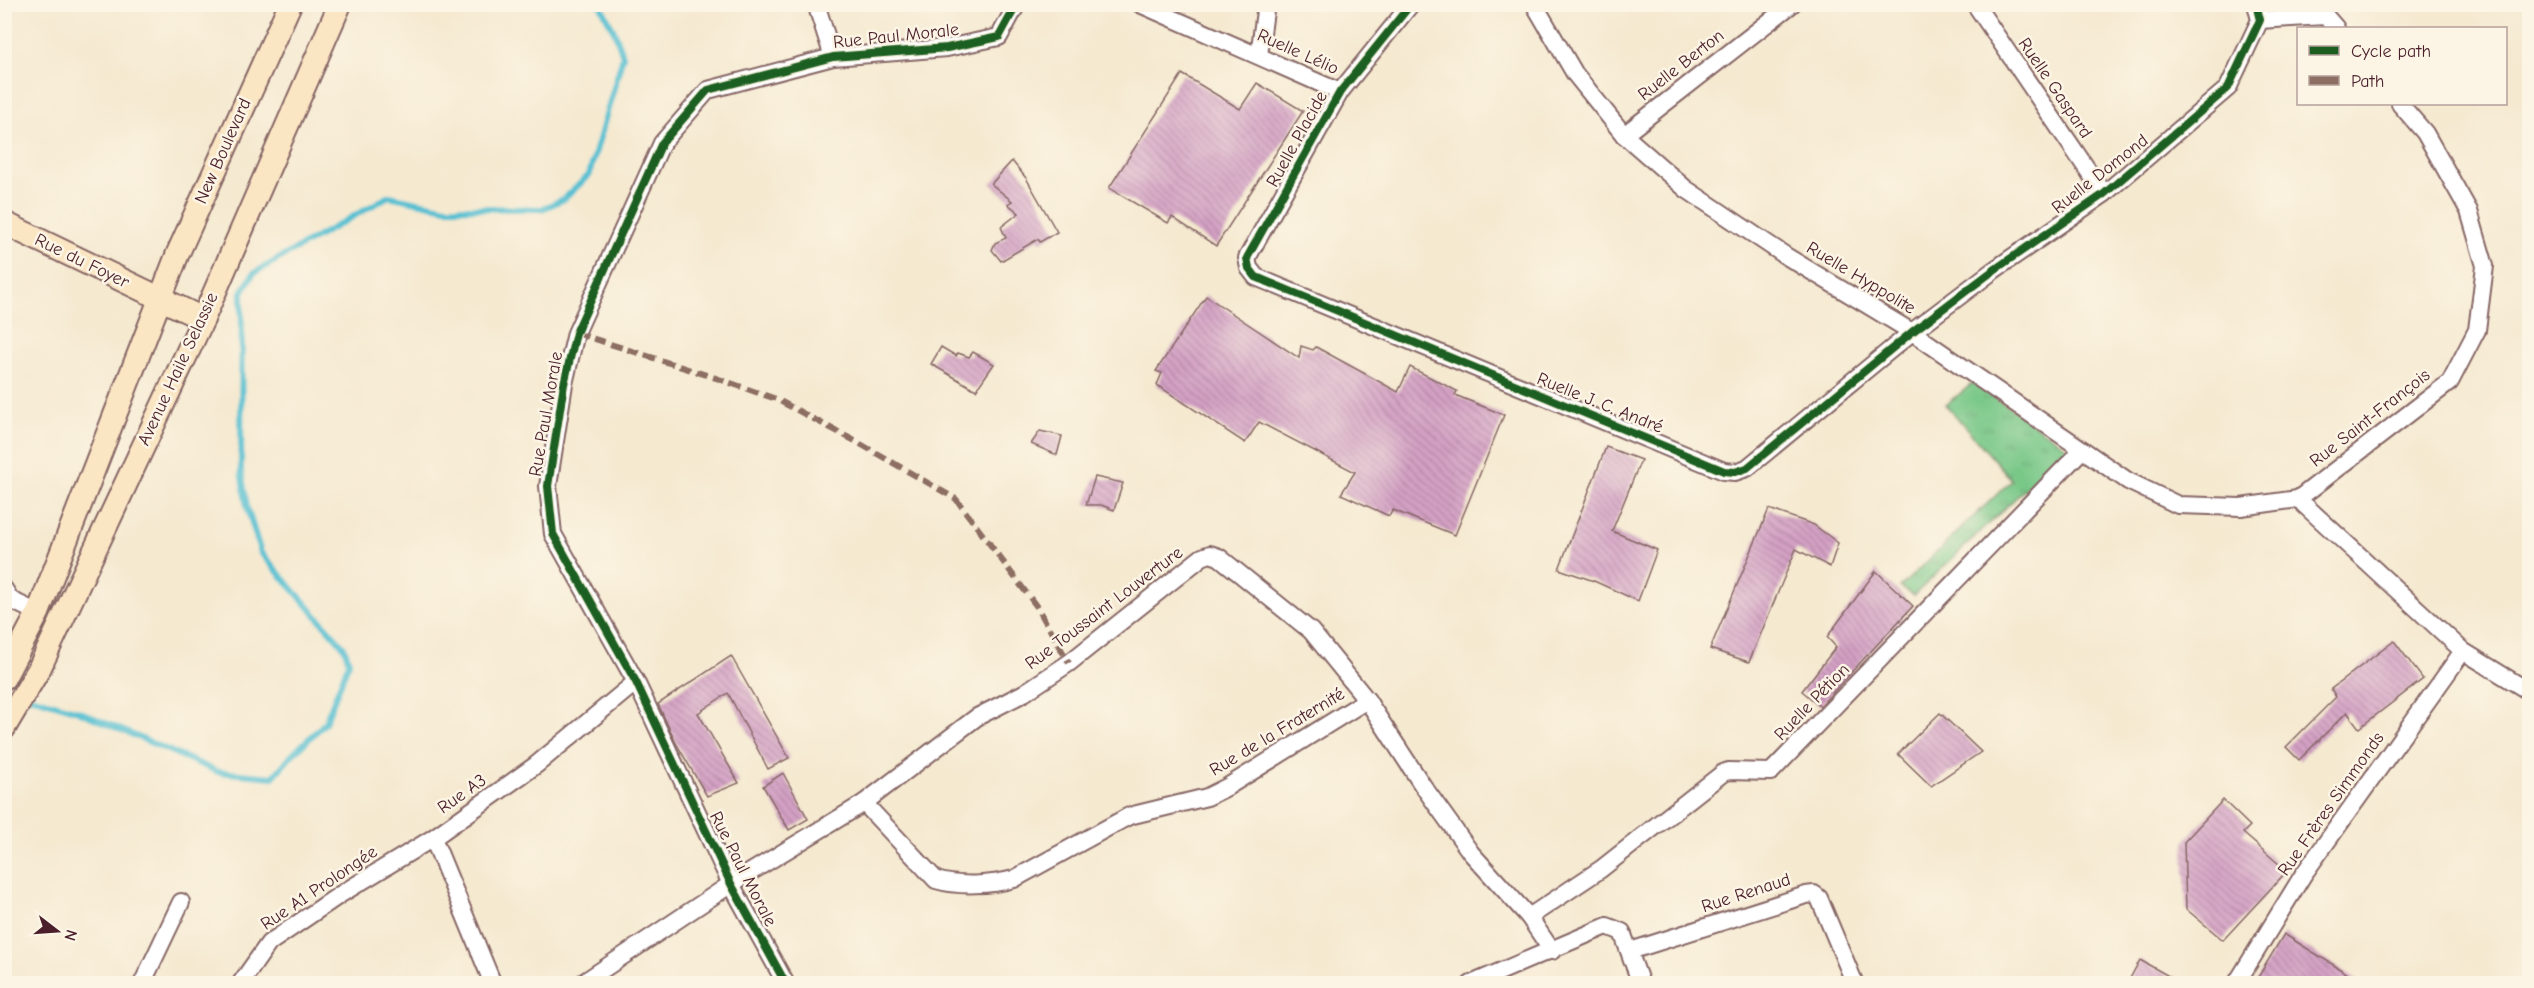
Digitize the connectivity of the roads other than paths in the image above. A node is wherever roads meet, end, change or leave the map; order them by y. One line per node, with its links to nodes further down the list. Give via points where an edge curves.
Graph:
1 (290, 4): 21 (street, New Boulevard)
2 (340, 4): 22 (street, Avenue Haile Selassie)
3 (816, 4): 14 (street)
4 (1017, 4): 14 (street, Rue Paul Morale, via 999,37 947,48)
5 (1140, 4): 13 (street, Ruelle Lélio)
6 (1266, 4): 13 (street)
7 (1411, 4): 15 (street, Ruelle Placide)
8 (1534, 4): 17 (street, Ruelle Hyppolite, via 1575,74)
9 (1792, 4): 17 (street, Ruelle Berton)
10 (1975, 4): 18 (street, Ruelle Gaspard)
11 (2258, 12): 12 (street, Ruelle Domond); 18 (street, Ruelle Domond, via 2228,88)
12 (2326, 16)
13 (1259, 55): 15 (street, Ruelle Lélio)
14 (833, 57): 30 (street, Rue Paul Morale, via 708,90 662,143 576,333 548,486 553,534)
15 (1341, 92): 20 (street, Ruelle Placide, via 1247,258)
16 (2401, 105): 25 (street, Rue Saint-François, via 2426,134 2469,211 2485,266 2476,330 2450,382)
17 (1624, 135): 23 (street, Ruelle Hyppolite, via 1686,189 1786,256)
18 (2104, 194): 23 (street, Ruelle Domond)
19 (4, 223): 21 (street, Rue du Foyer)
20 (1249, 268): 23 (street, Ruelle J. C. André, via 1256,277 1724,471 1747,468)
21 (159, 299): 22 (street, Rue du Foyer); 27 (street, Avenue Haile Selassie)
22 (203, 319): 33 (street, Avenue Haile Selassie, via 39,669)
23 (1912, 332): 24 (street, Ruelle Hyppolite)
24 (2082, 450): 25 (street, Ruelle Hyppolite, via 2128,481 2178,506 2241,507); 38 (street, Ruelle Pétion, via 1771,772 1723,773 1601,869)
25 (2298, 499): 28 (street)
26 (4, 589): 27 (street, via 10,600)
27 (38, 613): 29 (street, Avenue Haile Selassie)
28 (2463, 651): 31 (street); 51 (street, Rue Frères Simmonds, via 2303,875)
29 (9, 670)
30 (636, 682): 35 (street, Rue A3, via 536,765); 36 (street, Rue Paul Morale)
31 (2529, 692)
32 (1367, 700): 34 (street, Rue de la Fraternité, via 1227,787 1207,797 1129,816 1004,882 948,884 936,880); 34 (street, Rue Toussaint Louverture, via 1311,631 1219,557 1210,554 1069,663 1024,693 977,717); 38 (street, Rue Toussaint Louverture, via 1471,853)
33 (8, 723)
34 (864, 803): 36 (street, Rue Toussaint Louverture)
35 (433, 838): 44 (street, Rue A1 Prolongée, via 269,944); 45 (street, Rue A3)
36 (731, 884): 46 (street, Rue Toussaint Louverture); 47 (street, Rue Paul Morale)
37 (182, 902): 43 (street)
38 (1528, 917): 39 (street, Rue Toussaint Louverture)
39 (1552, 951): 40 (street, via 1607,926 1622,932); 48 (street)
40 (1630, 951): 49 (street); 50 (street, Rue Renaud, via 1814,894)
41 (4, 980): 42 (street)
42 (8, 984)
43 (142, 984)
44 (240, 984)
45 (493, 984)
46 (581, 984)
47 (786, 984)
48 (1471, 984)
49 (1641, 984)
50 (1855, 984)
51 (2236, 984)

